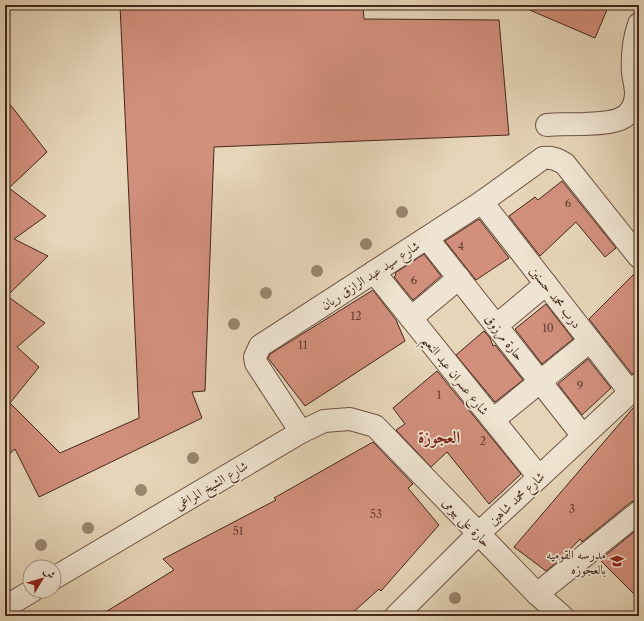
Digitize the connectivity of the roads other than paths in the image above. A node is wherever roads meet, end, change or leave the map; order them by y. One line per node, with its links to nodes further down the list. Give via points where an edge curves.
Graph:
1 (639, 24): 2 (street, via 633,50)
2 (637, 104): 3 (street, via 617,121)
3 (547, 124)
4 (482, 202): 5 (street, شارع سيد عبد الرازق ريان); 6 (street, شارع سيد عبد الرازق ريان, via 543,158 551,157 565,164); 9 (street, درب محمد حسنين)
5 (427, 238): 7 (street, شارع سيد عبد الرازق ريان); 8 (street, حارة مرزوق)
6 (639, 257)
7 (374, 272): 10 (street, شارع عسران عبد النعيم); 17 (street, شارع سيد عبد الرازق ريان, via 256,351 256,363)
8 (459, 278): 10 (street); 11 (street, حارة مرزوق)
9 (546, 284): 11 (street); 12 (street, درب محمد حسنين)
10 (411, 318): 15 (street, شارع عسران عبد النعيم)
11 (496, 326): 13 (street, حارة مرزوق)
12 (590, 341): 13 (street); 14 (street, درب محمد حسنين)
13 (540, 382): 15 (street); 18 (street, حارة مرزوق)
14 (634, 388): 18 (street, شارع محمد شاهين)
15 (493, 420): 19 (street, شارع عسران عبد النعيم)
16 (375, 426): 17 (street, شارع الشيخ المراغى, via 350,419 324,421); 21 (street, حارة على بيومى)
17 (301, 432): 22 (street, شارع الشيخ المراغى)
18 (583, 436): 19 (street, شارع محمد شاهين)
19 (539, 478): 21 (street, شارع محمد شاهين)
20 (639, 512): 23 (street)
21 (478, 534): 23 (street, حارة على بيومى); 26 (street, شارع محمد شاهين)
22 (62, 573)
23 (537, 594): 27 (street, حارة على بيومى)
24 (22, 597): 25 (street)
25 (5, 607)
26 (396, 616)
27 (562, 616)

